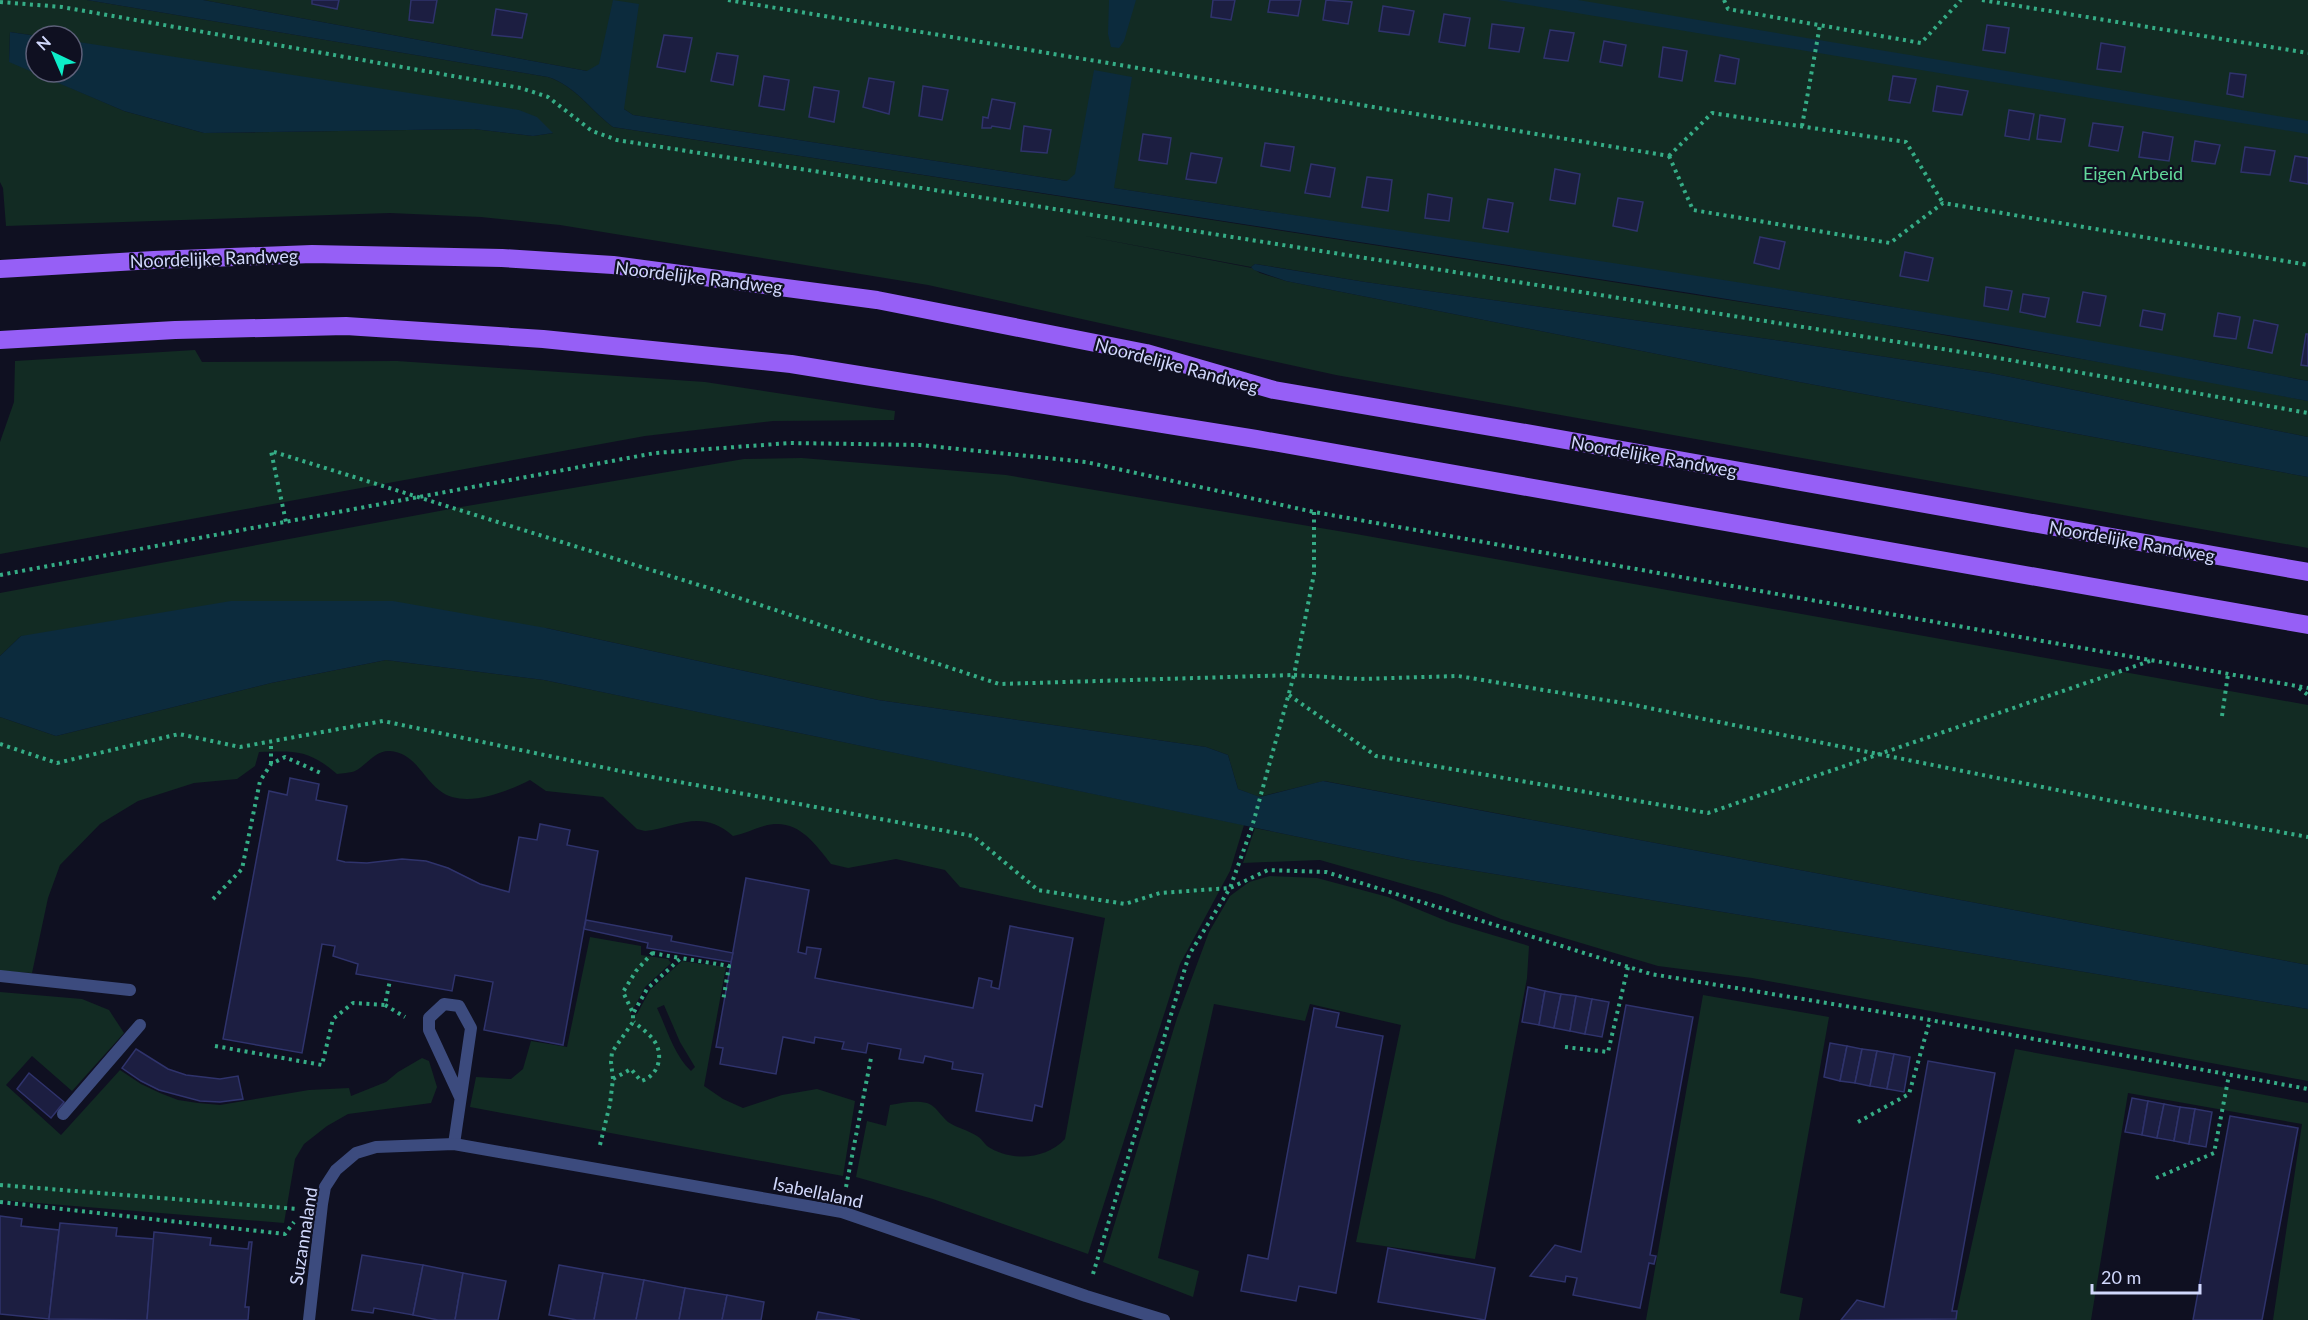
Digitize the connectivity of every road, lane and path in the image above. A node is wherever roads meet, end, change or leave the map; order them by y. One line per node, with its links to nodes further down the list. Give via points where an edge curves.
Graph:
1 (728, 0): 9 (path)
2 (1724, 0): 6 (path, via 1728,9)
3 (1961, 0): 6 (path, via 1921,43)
4 (1982, 0): 7 (path)
5 (0, 2): 14 (path, via 62,7 521,88 548,97 592,131 617,140 1987,356)
6 (1820, 25): 8 (path)
7 (2308, 53)
8 (1802, 126): 9 (path, via 1712,113); 10 (path, via 1906,142)
9 (1669, 156): 10 (path, via 1693,210 1890,243)
10 (1942, 204): 11 (path)
11 (2308, 265)
12 (0, 269): 18 (main road, Noordelijke Randweg, via 312,254 502,258 636,268 877,300 1146,353 1274,390)
13 (0, 340): 20 (main road, via 346,326 543,339 791,364 1256,439)
14 (2308, 413)
15 (418, 498): 16 (path, via 656,453 790,443 920,445 1086,462); 17 (path); 17 (path, via 271,451); 23 (path, via 999,684)
16 (1314, 512): 21 (path); 23 (path, via 1314,574)
17 (286, 522): 19 (path)
18 (2308, 572)
19 (0, 575)
20 (2308, 625)
21 (2152, 661): 22 (path); 31 (path)
22 (2228, 674): 24 (path); 28 (path)
23 (1294, 675): 26 (path); 31 (path, via 1360,679 1458,676 1629,704)
24 (2297, 686): 25 (path); 27 (path)
25 (2308, 688)
26 (1289, 695): 31 (path, via 1376,756 1708,813); 35 (path, via 1252,827)
27 (2308, 695)
28 (2222, 716)
29 (272, 742): 30 (path, via 240,747 179,734 57,763); 32 (path); 35 (path, via 383,721 625,772 973,836 1038,890 1125,904 1160,893)
30 (0, 744)
31 (1878, 754): 34 (path)
32 (271, 764): 33 (path, via 285,757); 36 (path, via 260,781 242,869)
33 (323, 774)
34 (2308, 837)
35 (1230, 888): 38 (path, via 1268,870 1326,872); 64 (path, via 1189,955)
36 (213, 899)
37 (681, 958): 42 (path, via 729,966); 43 (path, via 647,989); 43 (path, via 654,951 623,992)
38 (1628, 967): 44 (path); 48 (path, via 1608,1052)
39 (0, 976): 41 (street)
40 (390, 980): 47 (path, via 385,1005 353,1003 333,1019 322,1065)
41 (130, 990)
42 (723, 1001)
43 (633, 1013): 45 (path)
44 (1930, 1020): 50 (path); 55 (path, via 1909,1094)
45 (633, 1022): 51 (path, via 612,1052); 51 (path, via 657,1046 657,1068 641,1081 631,1069)
46 (140, 1025): 54 (street)
47 (215, 1046)
48 (1565, 1047)
49 (871, 1058): 62 (path)
50 (2229, 1075): 52 (path); 59 (path, via 2214,1153)
51 (613, 1079): 58 (path)
52 (2308, 1089)
53 (460, 1097): 53 (street, via 471,1028 459,1006 444,1004 429,1017 429,1030); 56 (street)
54 (63, 1114)
55 (1858, 1122)
56 (454, 1144): 57 (street, Isabellaland); 58 (street, Isabellaland)
57 (376, 1147): 63 (street, Suzannaland, via 356,1153 336,1170 325,1187)
58 (594, 1169): 62 (street, Isabellaland)
59 (2156, 1178)
60 (0, 1185): 63 (path)
61 (0, 1202): 63 (path, via 285,1234 293,1223)
62 (842, 1212): 64 (street, Isabellaland)
63 (320, 1216): 65 (street, Suzannaland)
64 (1086, 1296): 66 (street, Isabellaland)
65 (309, 1320)
66 (1164, 1320)

